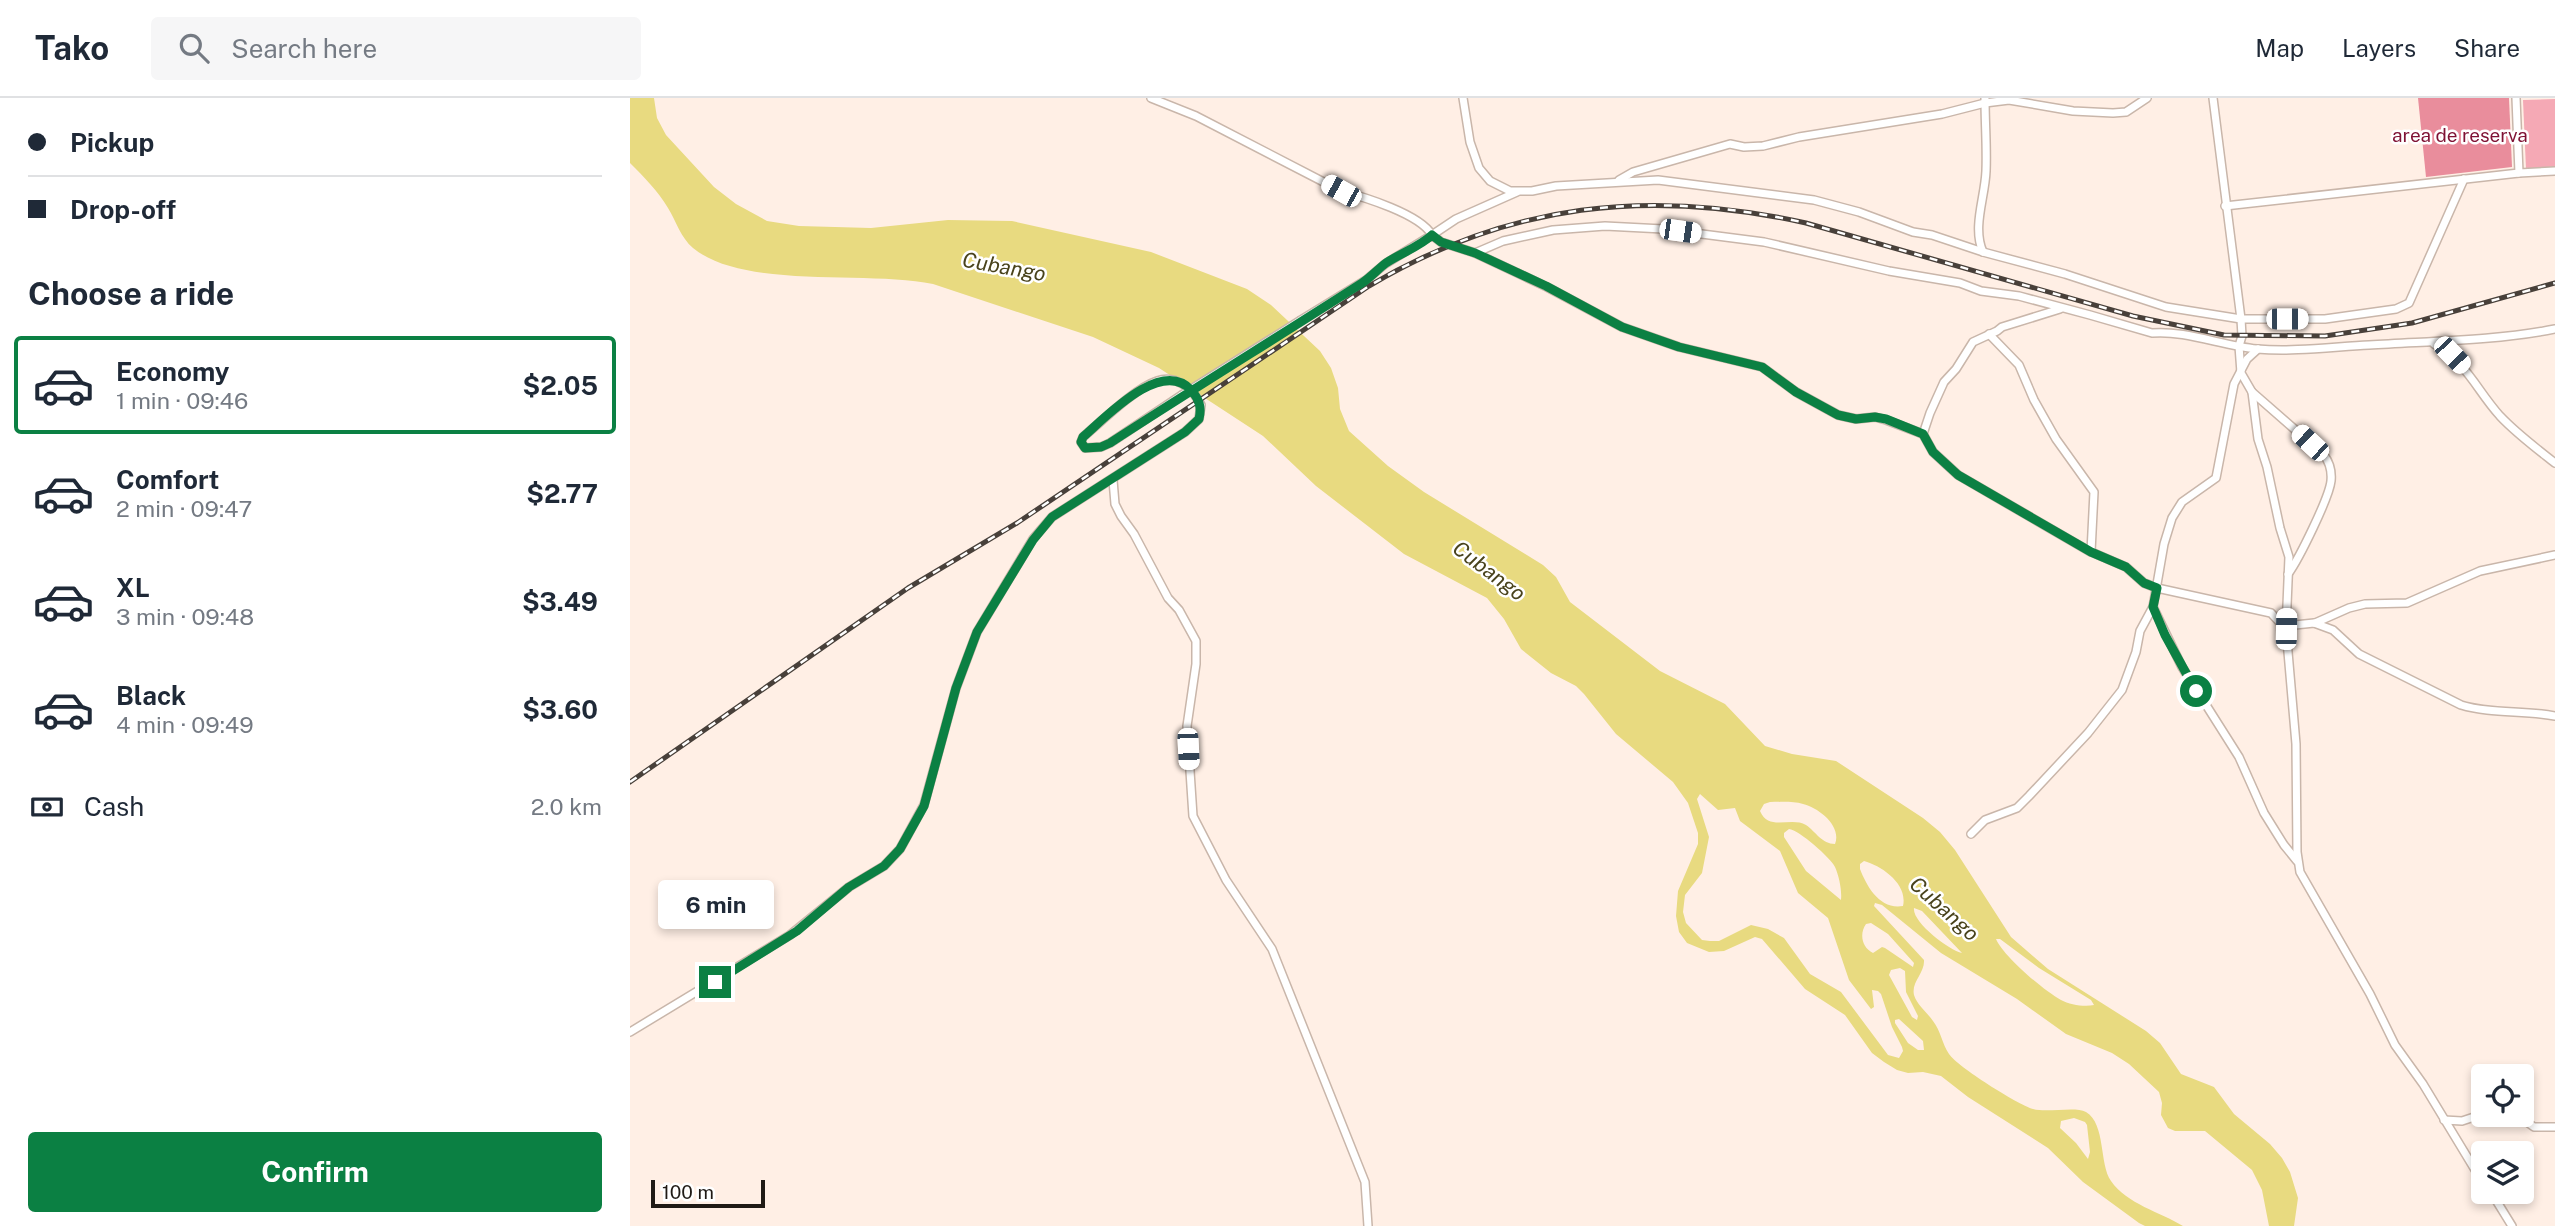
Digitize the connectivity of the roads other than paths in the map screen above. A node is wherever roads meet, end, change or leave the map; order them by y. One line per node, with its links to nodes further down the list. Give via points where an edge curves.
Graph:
1 (1151, 98): 13 (street, via 1196,116 1341,191 1412,218)
2 (1463, 98): 11 (street, via 1479,168 1500,188)
3 (2147, 98): 6 (street, via 2126,113)
4 (2213, 98): 12 (street)
5 (2516, 98): 8 (street)
6 (1985, 100): 10 (street, via 1942,114 1763,146 1730,144 1633,172); 14 (street, via 1986,173 1977,229)
7 (2555, 171): 8 (street)
8 (2519, 173): 9 (street)
9 (2464, 179): 12 (street); 17 (street, via 2409,303 2325,319)
10 (1614, 182): 11 (street); 14 (street, via 1658,180 1814,200)
11 (1518, 192): 13 (street, via 1470,212)
12 (2225, 206): 17 (street)
13 (1432, 235): 15 (street); 27 (street, bridge, via 1366,281 1301,320 1182,396 1101,447 1085,448 1083,437 1143,388 1157,381 1180,382 1189,388 1199,400 1200,415 1195,424)
14 (1983, 252): 17 (street, via 2166,307)
15 (1475, 253): 16 (street, via 1503,241 1553,230 1605,226 1663,229 1764,242); 25 (street, via 1622,327 1679,347 1762,367 1838,415 1886,419)
16 (2063, 308): 19 (street); 21 (street, via 2152,333)
17 (2241, 319): 21 (street)
18 (2555, 329): 20 (street)
19 (1989, 334): 25 (street, via 1973,342 1944,382); 28 (street, via 2019,365 2056,439 2094,492)
20 (2433, 343): 22 (street); 26 (street, via 2452,355 2499,415)
21 (2239, 346): 22 (street); 23 (street)
22 (2259, 349): 23 (street, via 2246,359)
23 (2241, 373): 24 (street); 31 (street, via 2234,384 2223,433 2219,471 2208,485 2182,502 2172,518)
24 (2252, 392): 30 (street, via 2258,439 2289,557); 30 (street, via 2324,454 2330,467 2330,485)
25 (1923, 434): 28 (street, via 1933,452 1958,475)
26 (2555, 463)
27 (1113, 480): 38 (street, via 1047,522 977,632 956,688 924,806 900,849 797,931); 45 (street, via 1121,516 1196,641 1187,726 1193,816 1226,880 1272,949 1365,1182)
28 (2091, 552): 31 (street, via 2126,567)
29 (2555, 555): 33 (street, via 2480,571 2407,603 2349,608)
30 (2288, 575): 34 (street)
31 (2157, 588): 32 (street); 34 (street, via 2271,613)
32 (2153, 607): 36 (street, via 2140,631 2125,684 2096,723 2017,808 1985,820); 37 (street, via 2182,667 2239,757 2264,813)
33 (2314, 624): 34 (street); 35 (street, via 2333,629 2359,654 2461,705)
34 (2286, 629): 37 (street)
35 (2555, 716)
36 (1971, 834)
37 (2298, 862): 39 (street, via 2395,1045)
38 (630, 1032)
39 (2444, 1120): 40 (street); 43 (street)
40 (2471, 1120)
41 (2534, 1127): 42 (street)
42 (2555, 1127)
43 (2471, 1164)
44 (2498, 1204): 46 (street)
45 (1368, 1226)
46 (2512, 1226)

